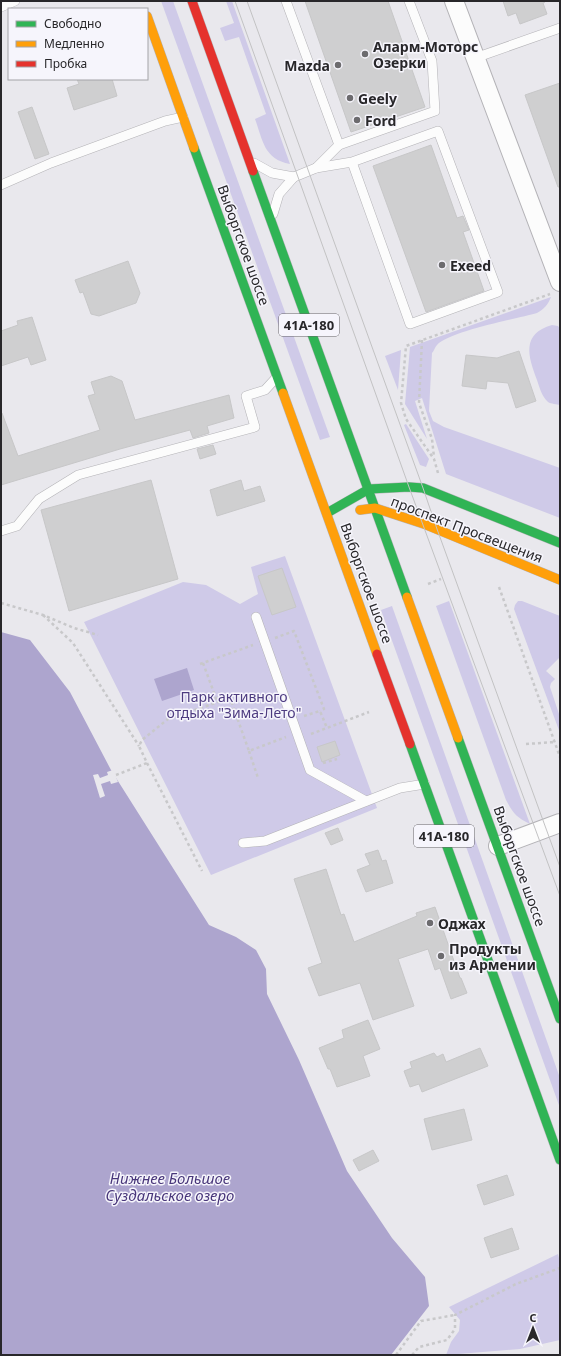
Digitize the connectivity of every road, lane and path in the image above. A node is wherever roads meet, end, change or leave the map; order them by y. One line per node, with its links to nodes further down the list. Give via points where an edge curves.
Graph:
1 (15, 1): 6 (lane)
2 (192, 1): 12 (main road, Выборгское шоссе / 41А-180)
3 (286, 1): 11 (lane)
4 (409, 1): 11 (lane, via 432,61 435,111)
5 (454, 1): 9 (street)
6 (1, 7)
7 (148, 19): 10 (main road, Выборгское шоссе / 41А-180)
8 (560, 28): 9 (lane)
9 (475, 58): 18 (street)
10 (183, 117): 16 (lane, via 165,121 58,160); 20 (main road, Выборгское шоссе / 41А-180)
11 (339, 145): 14 (lane)
12 (250, 161): 15 (lane, via 272,173); 17 (main road, Выборгское шоссе / 41А-180)
13 (352, 162): 13 (lane, via 410,324 498,292 438,131); 14 (lane)
14 (316, 168): 15 (lane)
15 (294, 177): 17 (lane, via 279,194)
16 (1, 185)
17 (271, 219): 23 (main road, Выборгское шоссе / 41А-180)
18 (556, 288): 19 (path)
19 (422, 340): 21 (path, via 419,403 432,438); 21 (path, via 406,346 401,403 406,419)
20 (277, 376): 25 (main road, Выборгское шоссе / 41А-180); 26 (lane, via 265,390 246,396 255,427 78,476 39,499 17,526)
21 (434, 458): 22 (path)
22 (439, 474)
23 (368, 489): 24 (main road, Выборгское шоссе / 41А-180); 25 (main road, проспект Просвещения); 27 (main road, проспект Просвещения, via 423,488)
24 (375, 508): 25 (main road, проспект Просвещения); 29 (main road, проспект Просвещения, via 424,524); 55 (main road, Выборгское шоссе / 41А-180)
25 (327, 513): 51 (main road, Выборгское шоссе / 41А-180)
26 (1, 531)
27 (560, 544)
28 (441, 580): 30 (path)
29 (560, 580)
30 (428, 584)
31 (499, 587): 43 (path)
32 (1, 603): 33 (path)
33 (43, 614): 35 (path, via 74,628); 45 (path, via 73,643)
34 (256, 617): 36 (lane)
35 (98, 635)
36 (265, 642): 37 (path, via 201,663); 38 (path, via 294,631 324,709); 40 (lane)
37 (217, 701): 45 (path, via 168,718 142,740); 46 (path, via 230,698)
38 (320, 711): 40 (path); 41 (path)
39 (369, 712): 41 (path)
40 (292, 720): 42 (lane)
41 (327, 728): 42 (path)
42 (298, 736): 46 (path); 52 (lane, via 310,770)
43 (554, 742): 44 (path); 47 (path)
44 (526, 744)
45 (139, 746): 48 (path)
46 (249, 751): 50 (path)
47 (560, 757)
48 (147, 763): 49 (path); 56 (path)
49 (116, 775)
50 (258, 778)
51 (425, 784): 52 (lane, via 400,788); 58 (main road, Выборгское шоссе / 41А-180)
52 (366, 801): 54 (lane, via 265,841)
53 (560, 823): 55 (street)
54 (243, 843)
55 (498, 846): 57 (main road, Выборгское шоссе / 41А-180)
56 (202, 871)
57 (558, 1011)
58 (560, 1160)
59 (560, 1268): 60 (path, via 516,1284)
60 (455, 1315): 61 (path, via 422,1321); 62 (path, via 455,1329 447,1340 419,1348)
61 (396, 1355)
62 (412, 1355)

